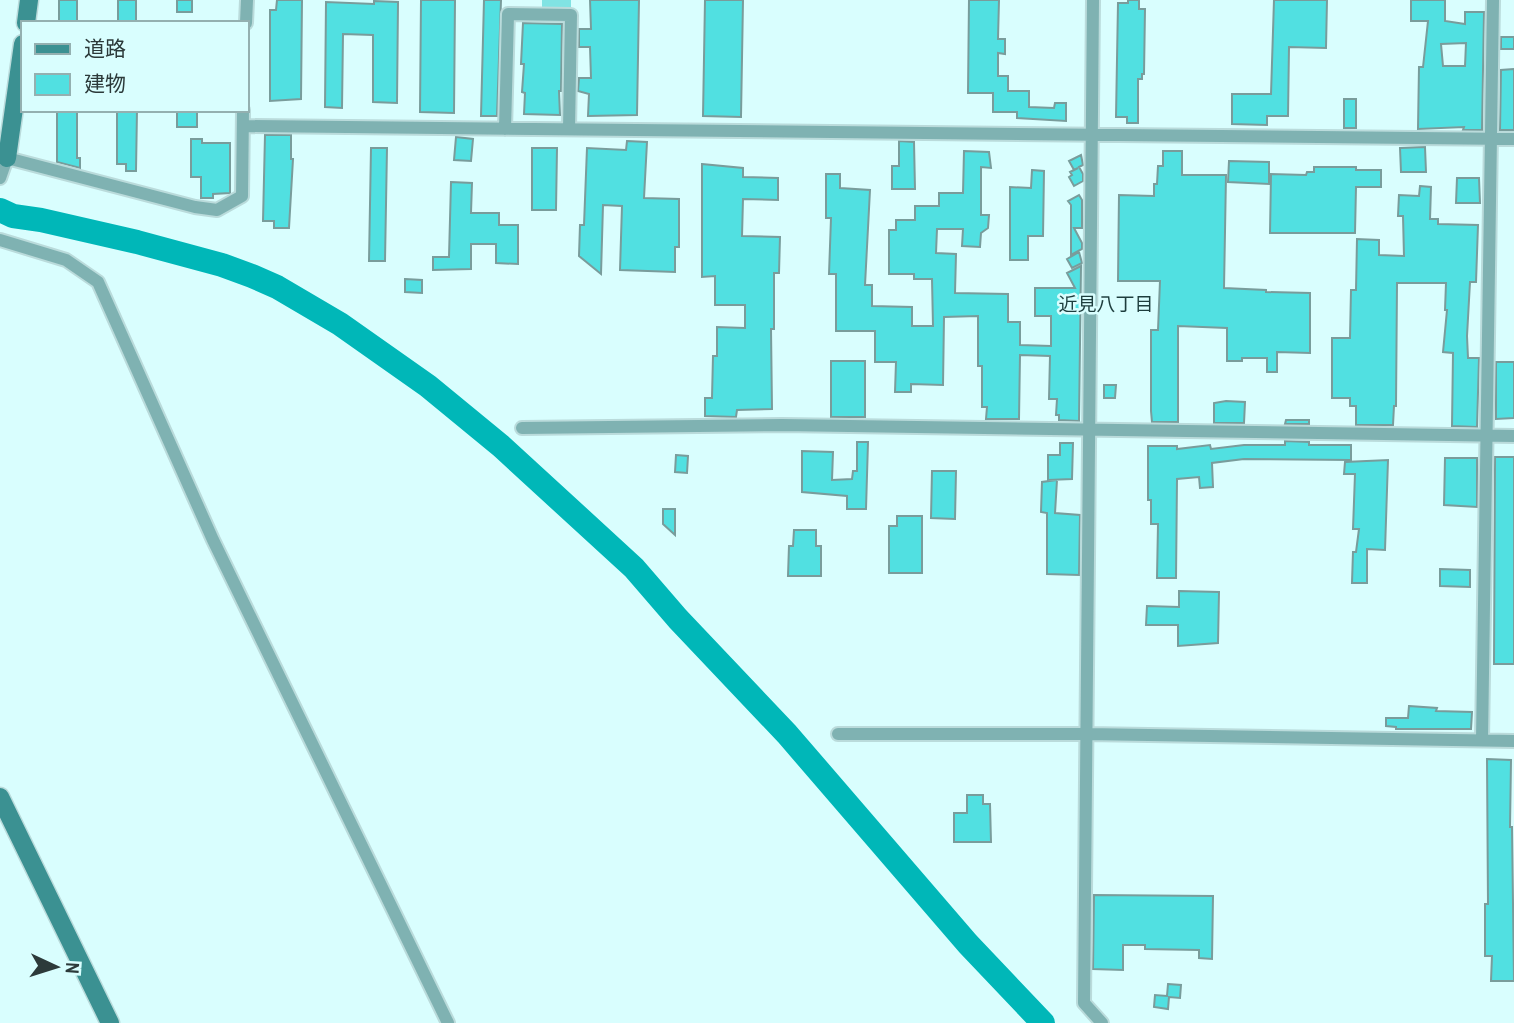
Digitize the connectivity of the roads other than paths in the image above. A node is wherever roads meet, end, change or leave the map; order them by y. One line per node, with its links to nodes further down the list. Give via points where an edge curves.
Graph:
1 (29, 0): 5 (main road)
2 (247, 0): 6 (street)
3 (1093, 0): 12 (street)
4 (1493, 0): 13 (street)
5 (26, 21)
6 (246, 21)
7 (21, 58): 15 (main road)
8 (243, 112): 9 (street)
9 (243, 126): 10 (street); 15 (street, via 242,196 217,210)
10 (505, 129): 11 (street); 11 (street, via 508,14 571,15)
11 (569, 129): 12 (street)
12 (1092, 135): 13 (street); 19 (street)
13 (1491, 139): 14 (street); 20 (street)
14 (1514, 139)
15 (7, 158): 16 (street)
16 (0, 178)
17 (0, 240): 28 (street, via 66,260 98,282 213,540)
18 (522, 428): 19 (street)
19 (1090, 429): 20 (street); 23 (street)
20 (1486, 436): 21 (street); 24 (street)
21 (1514, 436)
22 (838, 734): 23 (street)
23 (1087, 734): 24 (street); 29 (street, via 1084,1003)
24 (1482, 740): 25 (street)
25 (1514, 741)
26 (0, 797): 27 (main road)
27 (110, 1023)
28 (448, 1023)
29 (1102, 1023)

